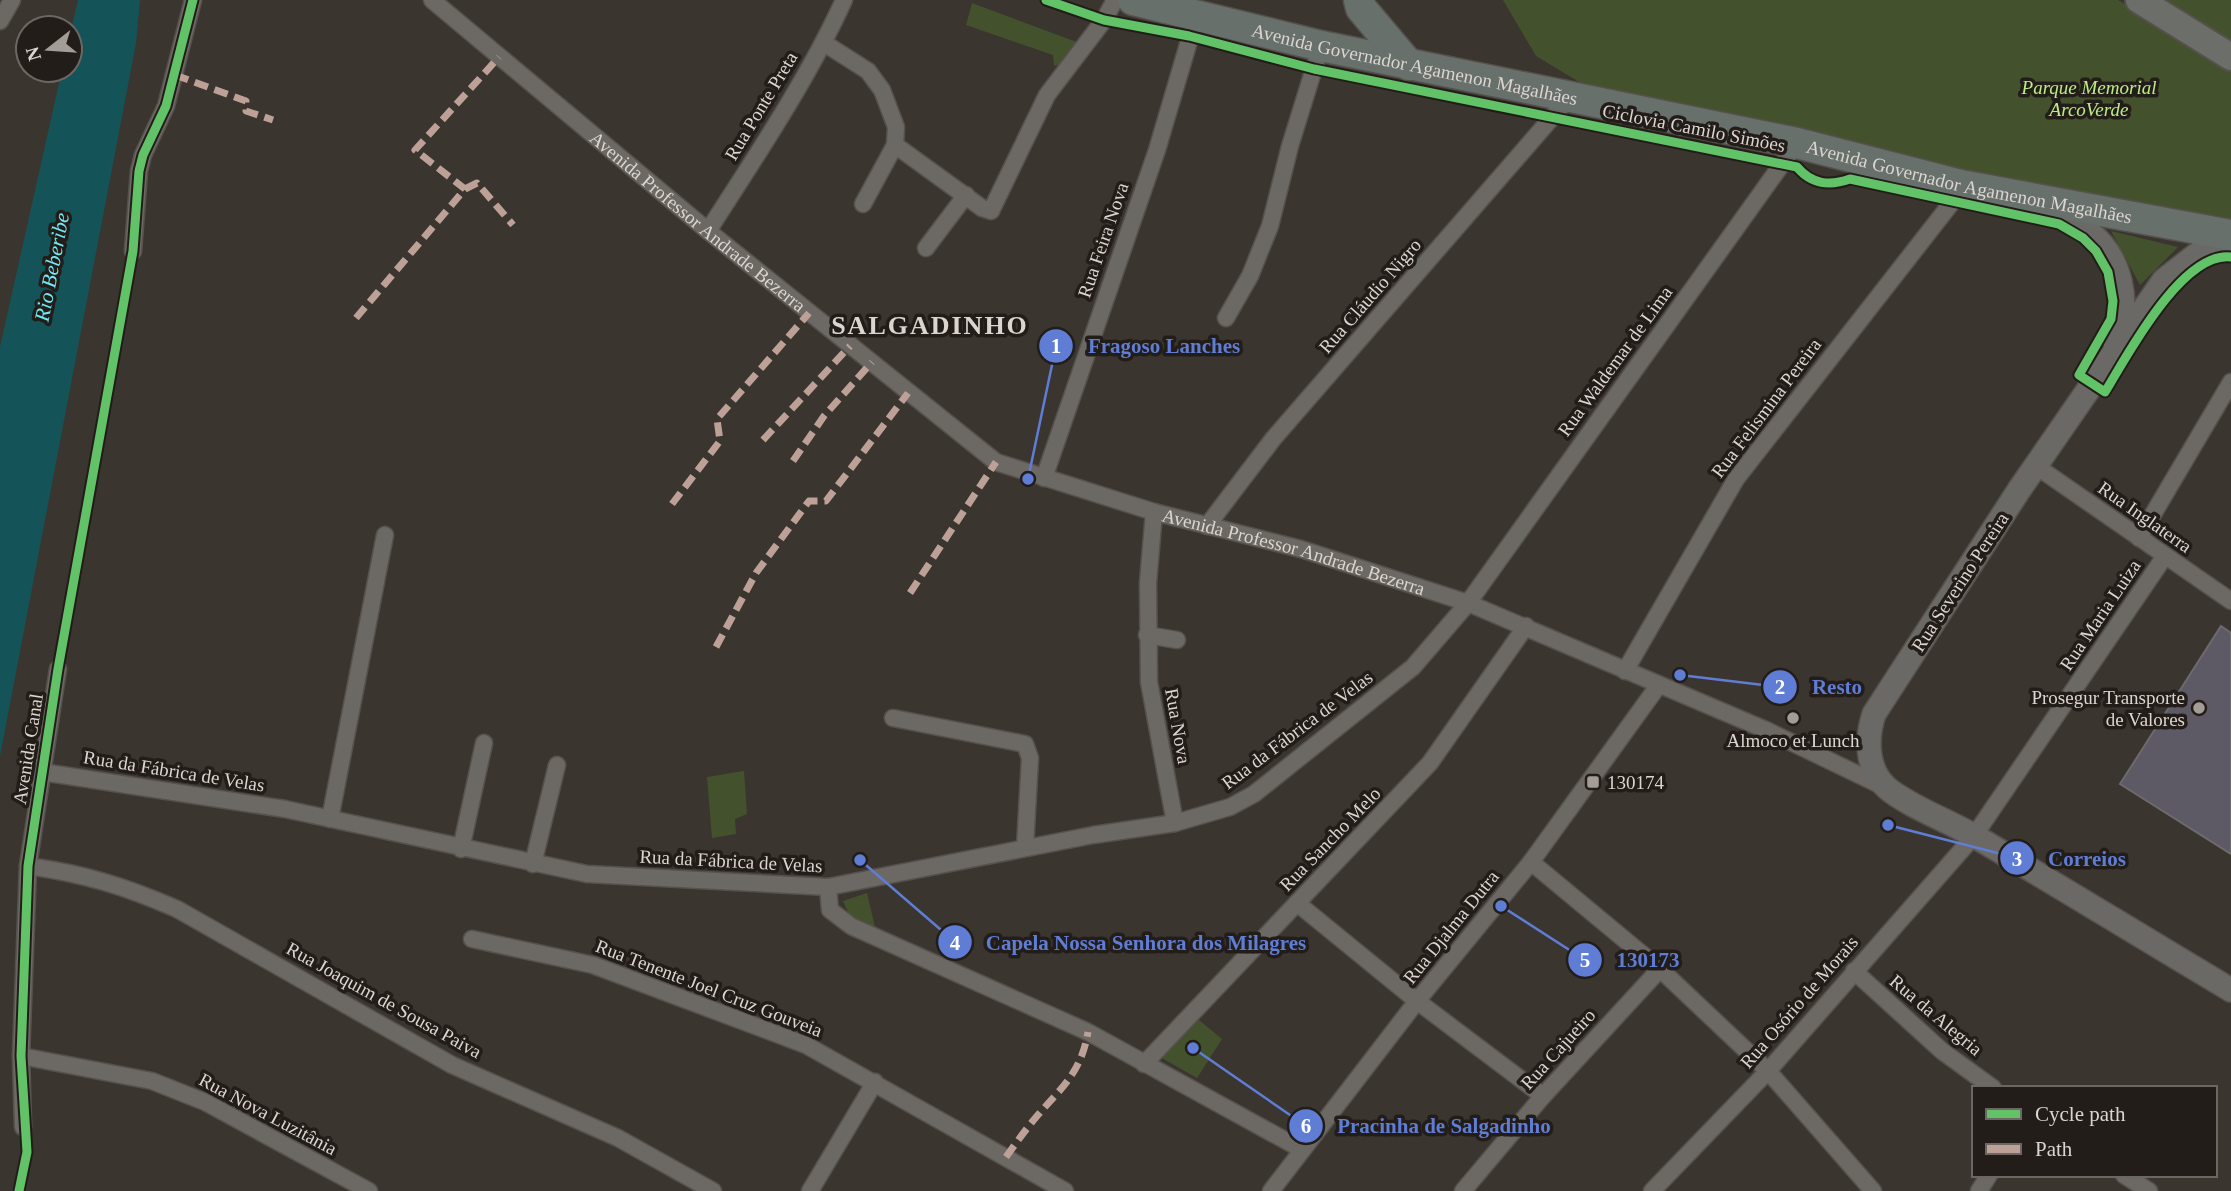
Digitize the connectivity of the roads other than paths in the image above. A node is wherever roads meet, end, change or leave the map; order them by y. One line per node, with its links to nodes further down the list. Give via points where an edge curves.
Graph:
1 (12, 0): 10 (street)
2 (193, 0): 26 (street, via 166,106 139,171)
3 (432, 0): 22 (street, Avenida Professor Andrade Bezerra)
4 (844, 0): 11 (street, Rua Ponte Preta)
5 (1115, 0): 19 (street, via 1047,95 994,209 989,211)
6 (1133, 0): 9 (highway, Avenida Governador Agamenon Magalhães)
7 (1359, 0): 14 (highway)
8 (2140, 0): 13 (main road)
9 (1196, 14): 12 (highway, Avenida Governador Agamenon Magalhães); 31 (street, Rua Feira Nova, via 1157,150)
10 (0, 21)
11 (824, 43): 17 (street, via 869,71 889,106 896,127); 22 (street, Rua Ponte Preta)
12 (1321, 46): 14 (highway, Avenida Governador Agamenon Magalhães); 27 (street, via 1270,226 1250,276)
13 (2231, 57)
14 (1409, 65): 15 (highway, Avenida Governador Agamenon Magalhães)
15 (1569, 99): 16 (highway, Avenida Governador Agamenon Magalhães); 33 (street, Rua Cláudio Nigro, via 1273,439)
16 (1797, 144): 18 (highway, Avenida Governador Agamenon Magalhães); 38 (street, Rua Waldemar de Lima)
17 (895, 145): 19 (street); 21 (street)
18 (1961, 185): 20 (highway, Avenida Governador Agamenon Magalhães); 43 (street, Rua Felismina Pereira, via 1954,201 1736,479)
19 (967, 195): 25 (street)
20 (2032, 198): 23 (highway, Avenida Governador Agamenon Magalhães); 29 (main road, Rua Severino Pereira, via 2101,242 2118,272 2120,327)
21 (863, 204)
22 (708, 231): 31 (street, Avenida Professor Andrade Bezerra, via 996,462)
23 (2231, 235)
24 (2231, 243): 29 (main road, Rua Severino Pereira, via 2200,252 2164,280)
25 (926, 248)
26 (133, 251)
27 (1226, 318)
28 (2231, 382): 35 (street, Rua Maria Luiza)
29 (2092, 384): 30 (main road, Rua Severino Pereira)
30 (2036, 466): 35 (street, Rua Inglaterra); 49 (main road, Rua Severino Pereira, via 1874,714 1869,747 1877,774)
31 (1044, 478): 32 (street, Avenida Professor Andrade Bezerra)
32 (1154, 512): 33 (street, Avenida Professor Andrade Bezerra); 40 (street, Rua Nova)
33 (1208, 526): 38 (street, Avenida Professor Andrade Bezerra, via 1301,549)
34 (385, 534): 50 (street)
35 (2139, 538): 36 (street, Rua Inglaterra)
36 (2165, 556): 37 (street, Rua Inglaterra); 52 (street, Rua Maria Luiza)
37 (2231, 601)
38 (1468, 603): 39 (street, Avenida Professor Andrade Bezerra); 51 (street, Rua da Fábrica de Velas, via 1413,667 1254,794 1230,807)
39 (1526, 626): 43 (street, Avenida Professor Andrade Bezerra); 59 (street, Rua Sancho Melo, via 1430,763)
40 (1147, 635): 41 (street); 51 (street, Rua Nova, via 1149,682)
41 (1177, 640)
42 (58, 668): 48 (street, Avenida Canal)
43 (1625, 671): 44 (street, Avenida Professor Andrade Bezerra)
44 (1658, 686): 49 (street, Avenida Professor Andrade Bezerra, via 1766,730); 55 (street, Rua Djalma Dutra)
45 (893, 718): 53 (street, via 1025,744 1030,758)
46 (484, 743): 54 (street)
47 (557, 765): 56 (street)
48 (42, 772): 50 (street, Rua da Fábrica de Velas); 57 (street, Avenida Canal)
49 (1888, 788): 52 (main road, Avenida Professor Andrade Bezerra)
50 (330, 819): 54 (street, Rua da Fábrica de Velas)
51 (1175, 823): 53 (street, Rua da Fábrica de Velas)
52 (1974, 836): 62 (street, Rua Osório de Morais); 63 (main road, Avenida Professor Andrade Bezerra)
53 (1025, 848): 58 (street, Rua da Fábrica de Velas)
54 (461, 849): 56 (street, Rua da Fábrica de Velas)
55 (1531, 862): 61 (street); 64 (street, Rua Djalma Dutra)
56 (533, 864): 58 (street, Rua da Fábrica de Velas, via 587,874)
57 (28, 866): 65 (street, Avenida Canal); 75 (street, Rua Joaquim de Sousa Paiva, via 83,874 177,909 452,1065 618,1138)
58 (828, 887): 66 (street, via 830,910 844,922 1088,1032)
59 (1297, 903): 64 (street); 66 (street, Rua Sancho Melo)
60 (472, 939): 68 (street, Rua Tenente Joel Cruz Gouveia, via 593,965 806,1045)
61 (1660, 969): 67 (street); 70 (street, Rua Cajueiro)
62 (1854, 971): 67 (street, Rua Osório de Morais); 69 (street, Rua da Alegria, via 1942,1051)
63 (2231, 989)
64 (1417, 1001): 70 (street); 72 (street, Rua Djalma Dutra)
65 (21, 1056): 71 (street, Avenida Canal); 74 (street, Rua Nova Luzitânia, via 152,1081 205,1102)
66 (1144, 1063): 72 (street)
67 (1768, 1070): 80 (street, Rua Osório de Morais); 81 (street)
68 (875, 1082): 76 (street); 77 (street, Rua Tenente Joel Cruz Gouveia)
69 (1990, 1086)
70 (1543, 1096): 79 (street, Rua Cajueiro)
71 (23, 1128)
72 (1301, 1149): 78 (street, Rua Djalma Dutra)
73 (2127, 1177): 82 (street)
74 (369, 1191)
75 (713, 1191)
76 (810, 1191)
77 (1065, 1191)
78 (1271, 1191)
79 (1463, 1191)
80 (1651, 1191)
81 (1873, 1191)
82 (2149, 1191)

